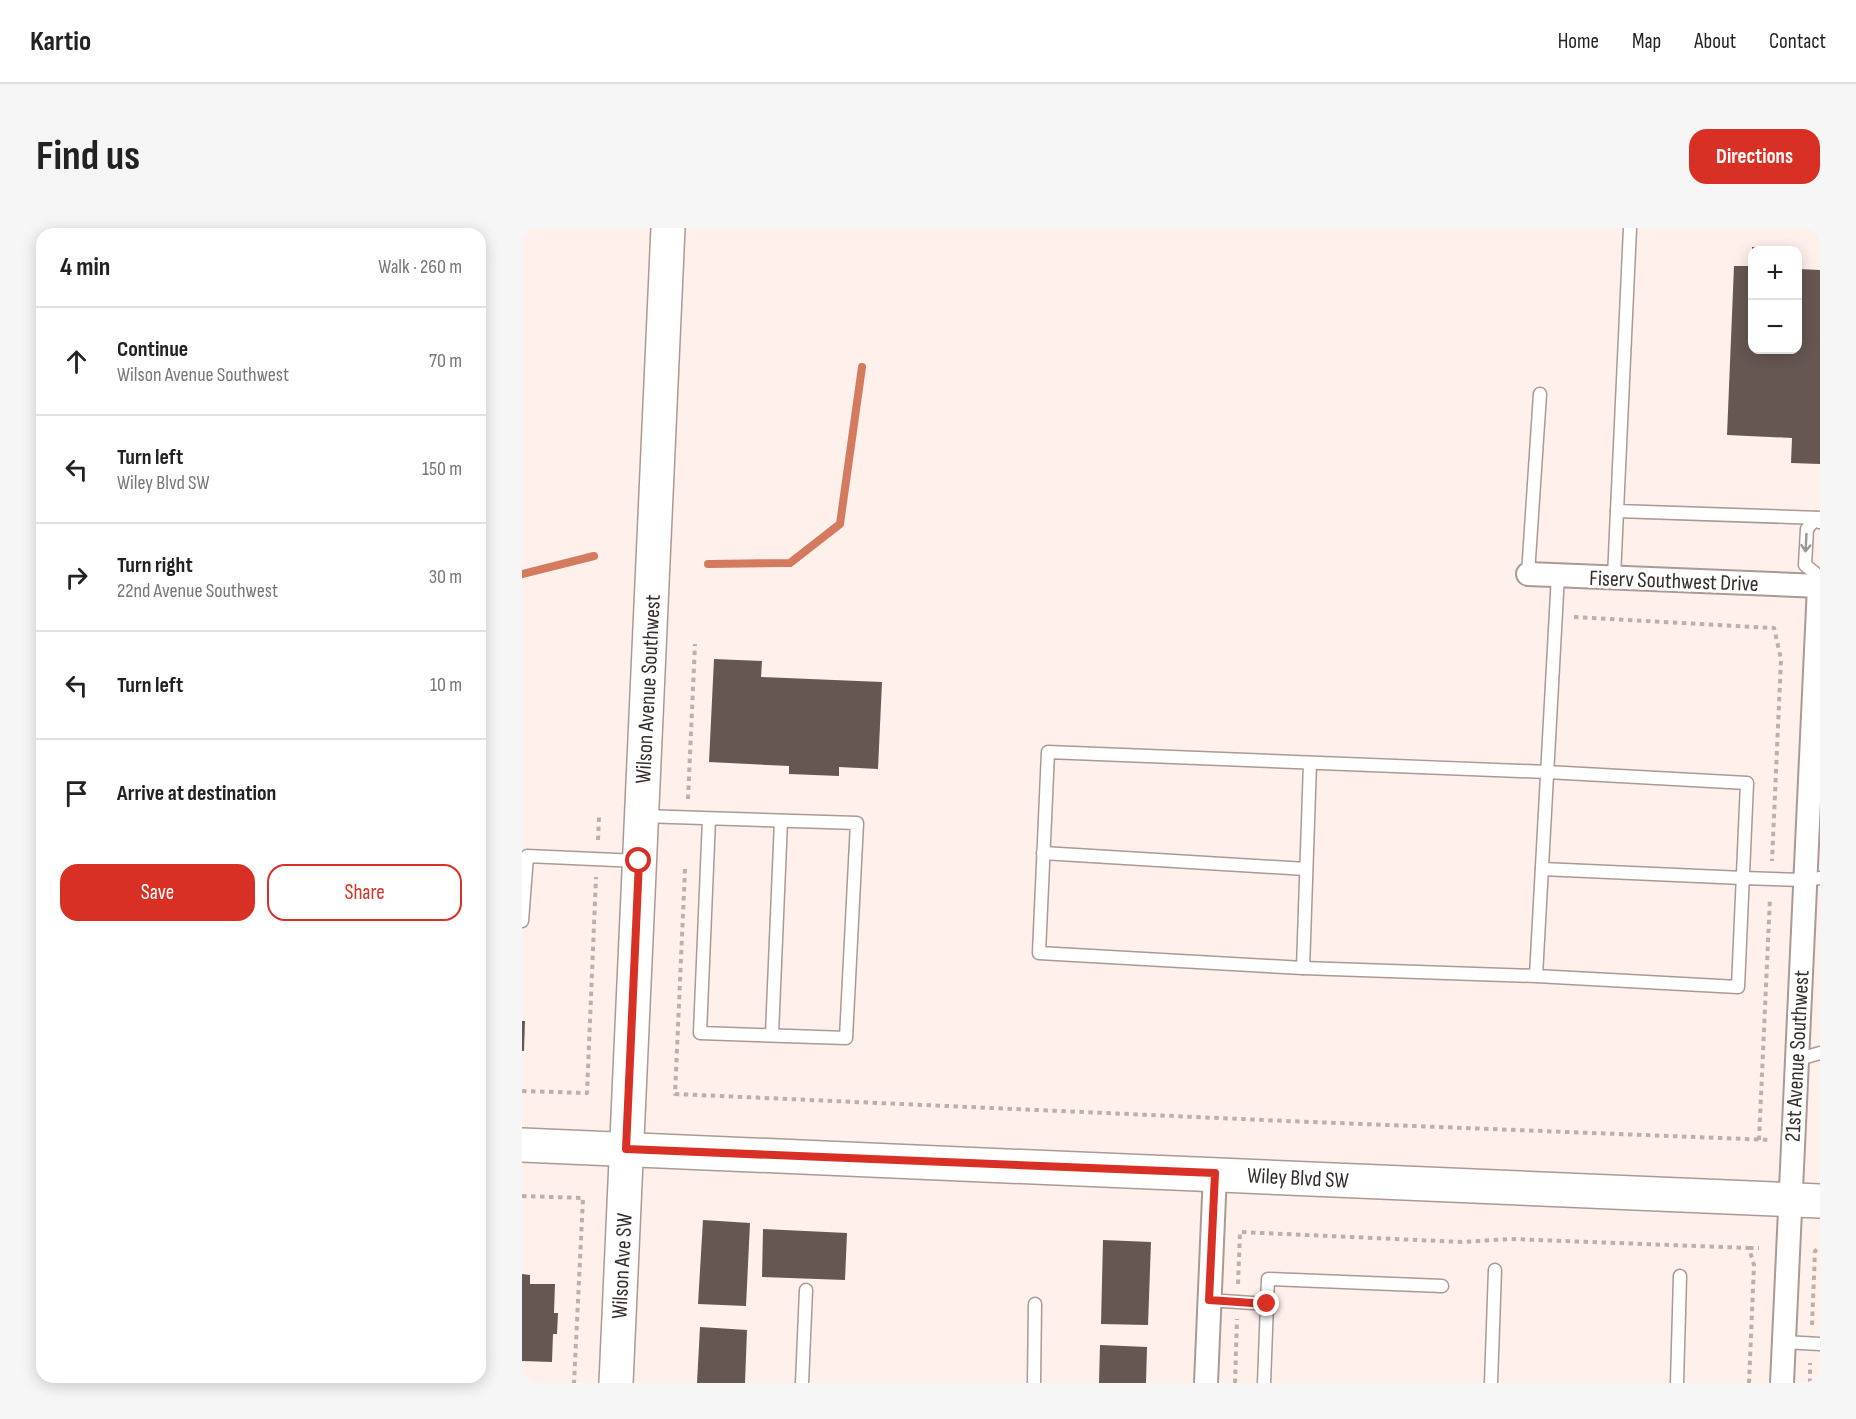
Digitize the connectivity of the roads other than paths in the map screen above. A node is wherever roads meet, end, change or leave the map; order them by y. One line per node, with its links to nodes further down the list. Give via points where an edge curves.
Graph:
1 (668, 228): 12 (street, Wilson Avenue Southwest)
2 (1630, 228): 4 (lane)
3 (1540, 394): 6 (lane)
4 (1617, 511): 5 (lane); 8 (lane)
5 (1819, 520): 9 (lane, one-way to 9, via 1807,529 1805,565)
6 (1528, 574): 7 (street, Fiserv Southwest Drive)
7 (1558, 575): 8 (street, Fiserv Southwest Drive); 11 (lane)
8 (1614, 577): 9 (street, Fiserv Southwest Drive)
9 (1818, 580): 20 (street, 21st Avenue Southwest)
10 (1311, 763): 11 (lane); 15 (lane, via 1048,752); 17 (lane)
11 (1547, 772): 18 (lane); 19 (lane, via 1747,783)
12 (641, 816): 13 (lane); 16 (street, Wilson Avenue Southwest)
13 (709, 819): 14 (lane); 24 (lane, via 700,1033)
14 (781, 821): 24 (lane); 24 (lane, via 857,824 846,1038)
15 (1043, 853): 17 (lane); 22 (lane, via 1039,953)
16 (639, 861): 21 (lane, via 527,856); 28 (street, Wilson Avenue Southwest)
17 (1306, 869): 22 (lane)
18 (1542, 869): 19 (lane); 23 (lane)
19 (1743, 878): 20 (lane); 23 (lane, via 1738,987)
20 (1812, 879): 26 (street, 21st Avenue Southwest)
21 (522, 921)
22 (1303, 968): 23 (lane)
23 (1536, 976)
24 (772, 1034)
25 (1820, 1053): 26 (lane)
26 (1796, 1060): 30 (street, 21st Avenue Southwest)
27 (522, 1145): 28 (street, Wiley Blvd SW)
28 (626, 1149): 29 (street, Wiley Blvd SW); 40 (street, Wilson Ave SW)
29 (1215, 1173): 30 (street, Wiley Blvd SW); 35 (street)
30 (1805, 1200): 38 (street, 21st Avenue Southwest)
31 (1495, 1269): 45 (lane)
32 (1680, 1276): 46 (lane)
33 (1442, 1286): 37 (lane, via 1268,1279)
34 (806, 1290): 41 (lane)
35 (1209, 1300): 37 (lane); 43 (street)
36 (1035, 1304): 42 (lane)
37 (1267, 1304): 44 (lane)
38 (1784, 1342): 39 (lane); 47 (street, 21st Avenue Southwest)
39 (1816, 1344)
40 (616, 1383)
41 (801, 1383)
42 (1034, 1383)
43 (1206, 1383)
44 (1264, 1383)
45 (1491, 1383)
46 (1677, 1383)
47 (1782, 1383)

